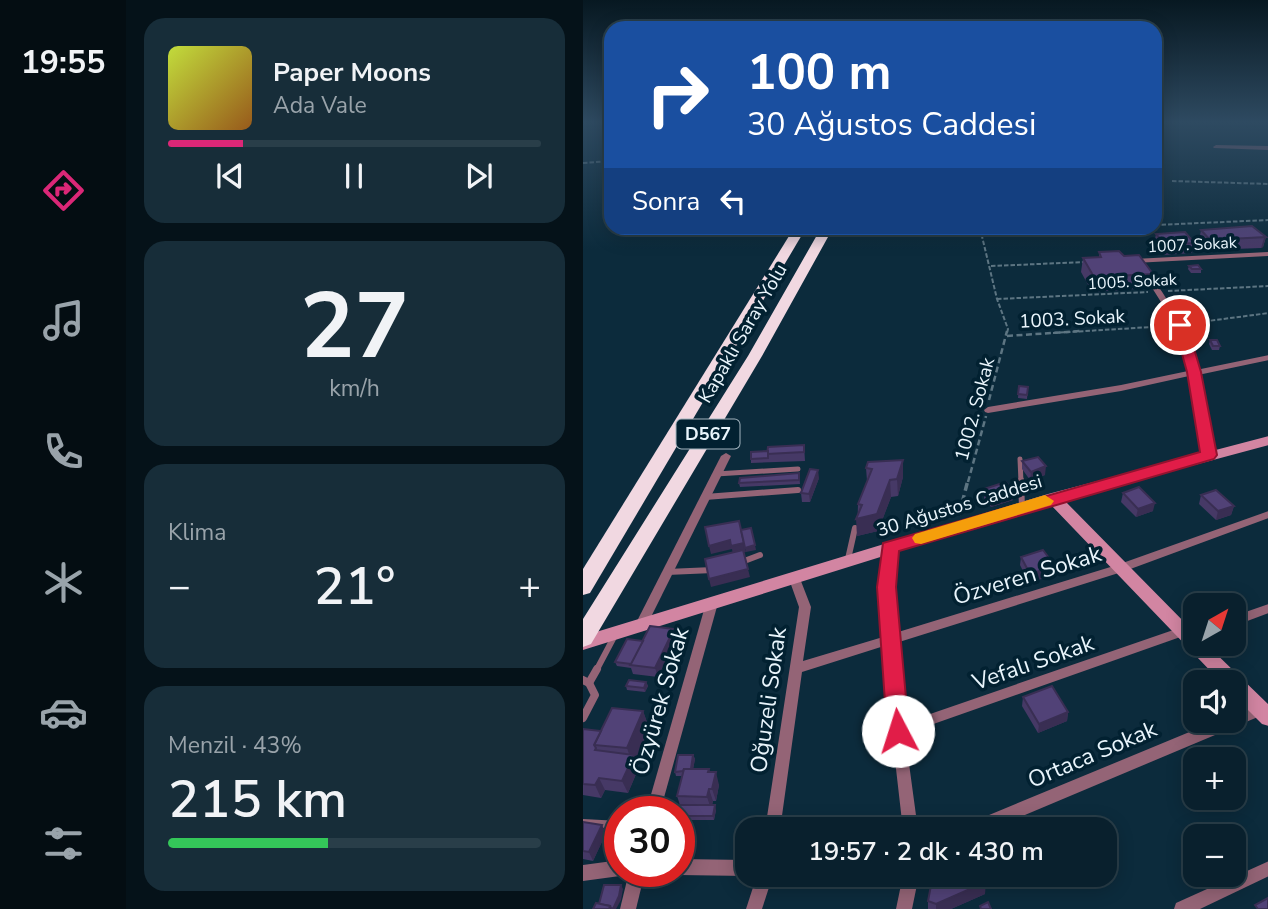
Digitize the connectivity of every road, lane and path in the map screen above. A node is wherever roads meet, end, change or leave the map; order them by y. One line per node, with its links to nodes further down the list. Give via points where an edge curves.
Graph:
1 (1172, 181): 2 (path)
2 (1268, 184)
3 (1268, 220): 4 (path)
4 (1162, 225)
5 (796, 235): 41 (highway, Kapaklı Saray Yolu / D567)
6 (823, 235): 50 (highway, Kapaklı Saray Yolu / D567)
7 (982, 235): 10 (path)
8 (1268, 254): 12 (street, 1007. Sokak, via 1134,261)
9 (1088, 262): 10 (path)
10 (991, 266): 13 (path)
11 (1268, 286): 12 (path, 1005. Sokak)
12 (1159, 292): 13 (path, 1005. Sokak); 15 (street)
13 (997, 299): 16 (path)
14 (1268, 313): 15 (path, 1003. Sokak)
15 (1180, 325): 16 (path, 1003. Sokak); 18 (street)
16 (1007, 336): 19 (path, 1002. Sokak)
17 (1268, 357): 18 (street)
18 (1194, 372): 19 (street); 21 (street)
19 (988, 410): 32 (path, 1002. Sokak)
20 (1268, 440): 21 (street, 30 Ağustos Caddesi)
21 (1209, 455): 28 (street, 30 Ağustos Caddesi)
22 (726, 456): 25 (street)
23 (1020, 458): 29 (lane)
24 (798, 469): 25 (lane)
25 (716, 474): 27 (street)
26 (798, 490): 27 (lane)
27 (705, 497): 39 (street)
28 (1053, 498): 29 (street, 30 Ağustos Caddesi); 37 (street)
29 (1022, 508): 32 (street, 30 Ağustos Caddesi)
30 (1268, 514): 37 (street, Özveren Sokak)
31 (855, 528): 35 (lane)
32 (954, 528): 33 (street, 30 Ağustos Caddesi)
33 (890, 548): 35 (street, 30 Ağustos Caddesi); 49 (street)
34 (760, 555): 36 (lane)
35 (847, 562): 40 (street, 30 Ağustos Caddesi)
36 (735, 565)
37 (1121, 568): 46 (street); 49 (street, Özveren Sokak)
38 (723, 569): 39 (lane)
39 (667, 572): 45 (street)
40 (795, 579): 42 (street, 30 Ağustos Caddesi); 52 (street, Oğuzeli Sokak, via 805,607)
41 (583, 587)
42 (712, 603): 45 (street, 30 Ağustos Caddesi); 61 (street, Özyürek Sokak)
43 (1268, 608): 44 (street)
44 (1246, 616)
45 (641, 625): 47 (street, 30 Ağustos Caddesi)
46 (1183, 630)
47 (616, 632): 50 (street, 30 Ağustos Caddesi); 54 (lane)
48 (1183, 638): 59 (street, Vefalı Sokak)
49 (890, 639): 52 (street, Özveren Sokak); 59 (street)
50 (583, 640)
51 (1208, 656): 53 (street)
52 (795, 669): 62 (street, Oğuzeli Sokak)
53 (1221, 670)
54 (586, 681): 58 (lane, via 595,695)
55 (1246, 696): 56 (street)
56 (1264, 714): 57 (street, Ortaca Sokak)
57 (1246, 717)
58 (583, 718)
59 (898, 731): 63 (street)
60 (1202, 733): 64 (street, Ortaca Sokak)
61 (658, 796)
62 (774, 817)
63 (909, 817)
64 (1001, 817)
65 (583, 823): 66 (lane)
66 (604, 824)
67 (695, 867): 68 (street)
68 (735, 868)
69 (1268, 868): 78 (street)
70 (604, 870): 71 (street)
71 (583, 873)
72 (633, 887): 75 (street)
73 (761, 887): 76 (street)
74 (909, 887): 77 (street)
75 (628, 909)
76 (754, 909)
77 (904, 909)
78 (1181, 909)

